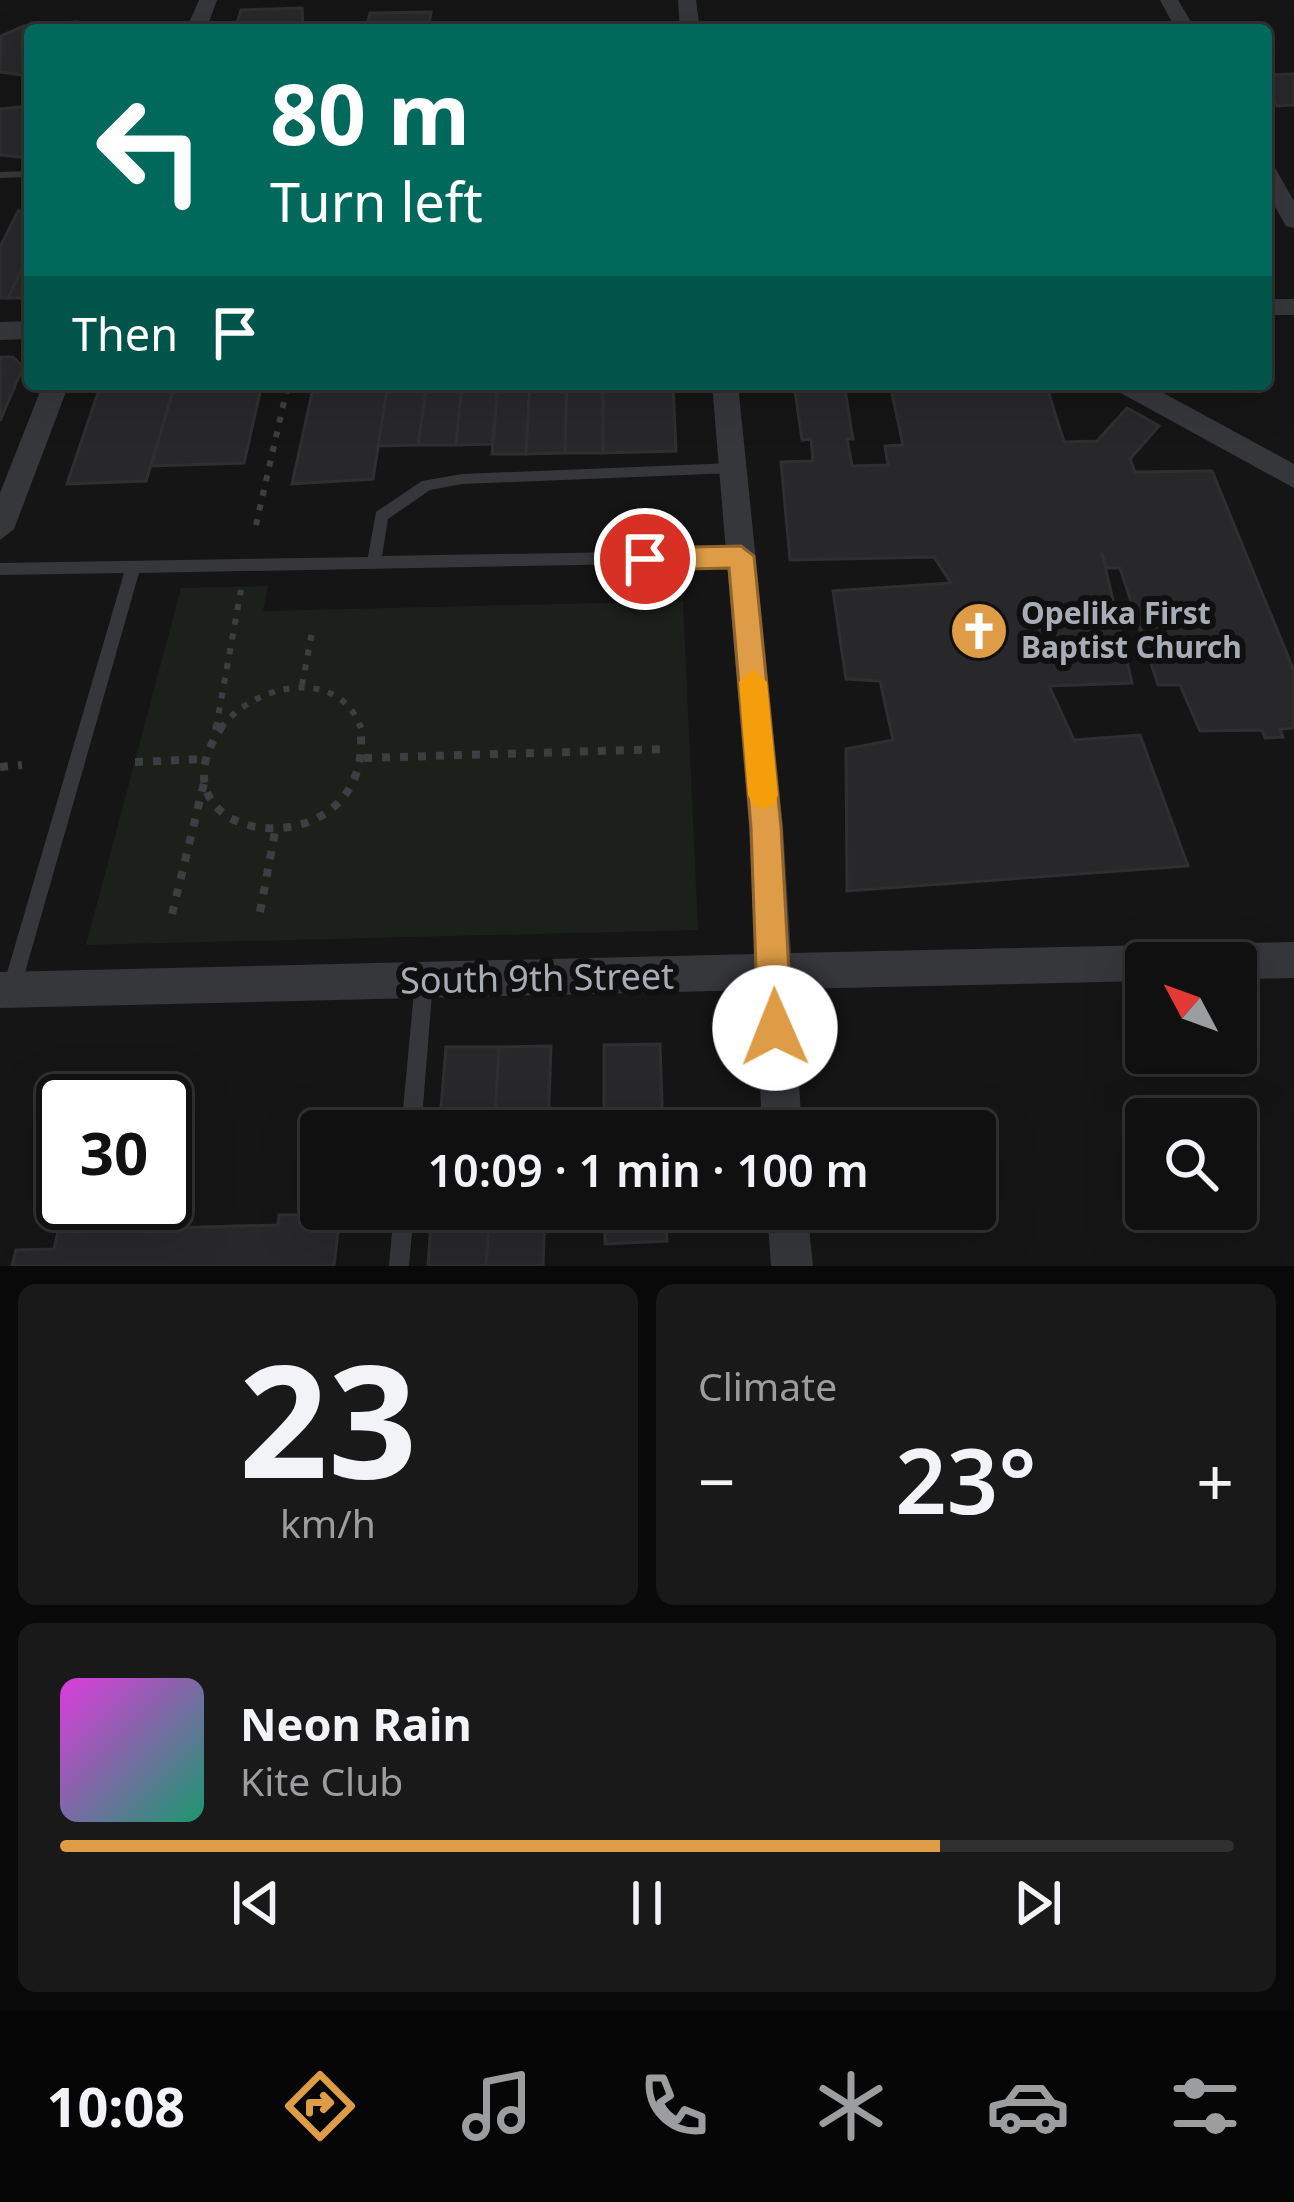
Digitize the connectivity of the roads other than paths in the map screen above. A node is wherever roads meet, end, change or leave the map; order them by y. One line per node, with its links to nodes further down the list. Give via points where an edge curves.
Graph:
1 (1272, 182): 2 (street)
2 (1294, 220)
3 (53, 390): 8 (street)
4 (725, 390): 6 (street)
5 (1137, 390): 7 (street)
6 (733, 468): 10 (street); 11 (lane, via 427,484 382,516)
7 (1294, 477)
8 (6, 500): 9 (street)
9 (0, 529)
10 (741, 556): 11 (lane); 17 (street)
11 (374, 564): 12 (lane)
12 (133, 568): 13 (lane); 19 (lane)
13 (0, 569)
14 (1294, 960): 15 (street)
15 (1257, 961)
16 (1125, 964): 17 (street, South 9th Street)
17 (774, 972): 18 (street, South 9th Street); 21 (street)
18 (424, 981): 19 (street, South 9th Street); 20 (lane)
19 (6, 990)
20 (413, 1110)
21 (781, 1110)
22 (402, 1230): 24 (lane)
23 (789, 1230): 25 (street)
24 (399, 1266)
25 (792, 1266)

